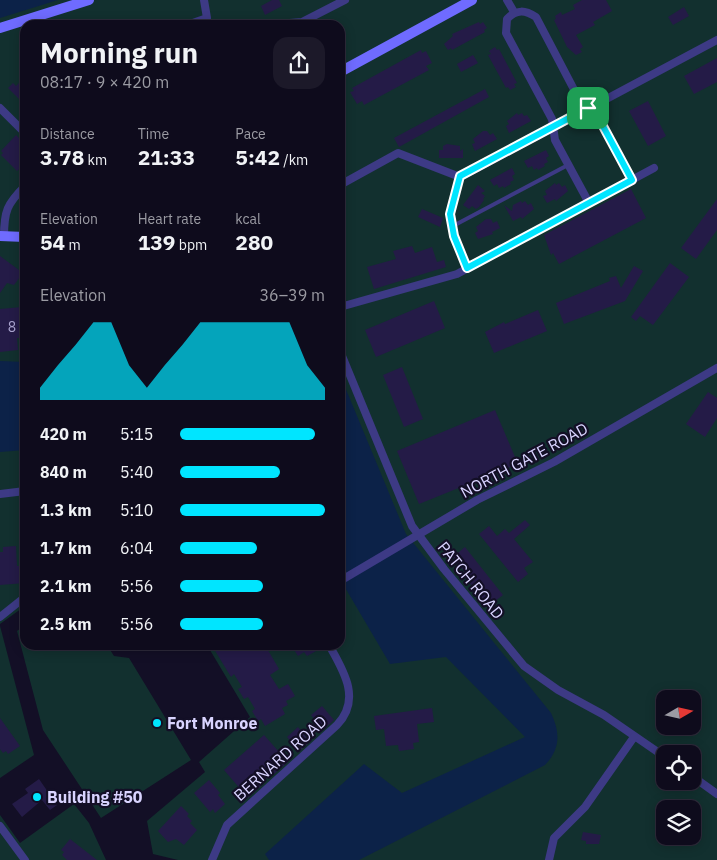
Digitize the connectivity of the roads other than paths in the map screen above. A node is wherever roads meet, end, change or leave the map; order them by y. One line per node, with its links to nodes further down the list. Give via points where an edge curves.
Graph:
1 (90, 0): 7 (street)
2 (204, 0): 8 (street, via 207,18)
3 (345, 0): 9 (street)
4 (508, 0): 6 (street)
5 (467, 1): 13 (street)
6 (514, 12): 15 (street, via 523,11 536,17 580,101); 17 (street, via 507,19 506,33 552,119)
7 (26, 20)
8 (201, 20)
9 (306, 20)
10 (20, 22): 11 (street)
11 (0, 28)
12 (717, 40): 15 (street)
13 (345, 69)
14 (0, 108): 16 (street)
15 (588, 108): 17 (street); 21 (street, via 597,115)
16 (20, 126)
17 (553, 127): 18 (street, via 554,140); 20 (street)
18 (568, 165): 25 (street); 27 (lane)
19 (654, 168): 21 (street)
20 (460, 176): 22 (street, via 398,153); 27 (street, via 450,214)
21 (632, 180): 25 (street)
22 (345, 182)
23 (20, 191): 24 (street)
24 (12, 199): 26 (street); 28 (street, via 4,215)
25 (589, 203): 30 (street)
26 (0, 207)
27 (452, 226): 30 (street)
28 (2, 237): 29 (street)
29 (20, 240)
30 (467, 268): 31 (street, via 457,274)
31 (345, 306)
32 (345, 363): 36 (street, PATCH ROAD)
33 (717, 368): 36 (street, NORTH GATE ROAD, via 554,462 477,500)
34 (20, 492): 35 (street)
35 (0, 494)
36 (415, 536): 37 (street, NORTH GATE ROAD); 41 (street, PATCH ROAD, via 524,666)
37 (345, 578)
38 (20, 601): 39 (street)
39 (0, 617)
40 (331, 650): 47 (street, BERNARD ROAD, via 346,674 349,686 346,712 337,725 227,825)
41 (634, 737): 42 (street, PATCH ROAD); 48 (street, via 585,807 554,838)
42 (656, 752)
43 (701, 782): 44 (street)
44 (717, 794)
45 (0, 826): 46 (street)
46 (25, 860)
47 (212, 860)
48 (549, 860)

